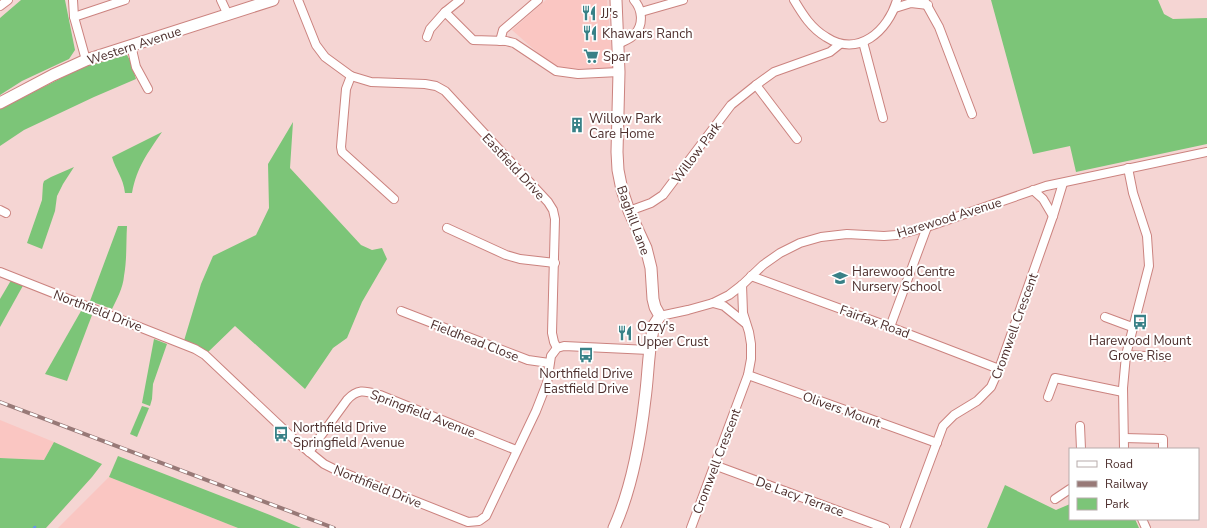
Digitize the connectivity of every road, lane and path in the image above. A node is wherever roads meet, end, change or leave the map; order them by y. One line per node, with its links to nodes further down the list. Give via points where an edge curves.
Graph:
1 (8, 0): 15 (street)
2 (73, 0): 20 (street)
3 (123, 0): 20 (street)
4 (221, 0): 19 (street)
5 (274, 0): 19 (street, Western Avenue)
6 (298, 0): 29 (street, Eastfield Drive, via 316,45 325,57)
7 (460, 0): 17 (street)
8 (538, 0): 22 (street, via 503,30)
9 (616, 0): 24 (street, Baghill Lane)
10 (634, 0): 18 (street)
11 (683, 0): 18 (street)
12 (794, 0): 25 (street, via 814,28 826,38)
13 (898, 0): 16 (street, Willow Park)
14 (926, 3): 16 (street, via 910,3); 33 (street, via 939,27)
15 (0, 6)
16 (895, 8): 23 (street, Willow Park, via 878,33)
17 (445, 12): 21 (street, via 430,29); 22 (street, via 473,40)
18 (640, 12): 24 (street, via 641,21 636,34)
19 (228, 15): 26 (street, Western Avenue)
20 (74, 17): 27 (street)
21 (427, 37)
22 (500, 41): 28 (street, via 514,43 556,71 578,74)
23 (863, 42): 25 (street, Willow Park, via 852,45); 34 (street)
24 (618, 44): 28 (street, Baghill Lane)
25 (840, 44): 30 (street, Willow Park, via 830,52 774,72)
26 (131, 45): 27 (street, Western Avenue); 31 (street, via 136,67)
27 (86, 60): 32 (street, Western Avenue)
28 (619, 72): 41 (street, Baghill Lane, via 618,170)
29 (351, 76): 40 (street, via 346,89 342,152); 45 (street, Eastfield Drive, via 372,82 425,84 445,91 548,202 555,219)
30 (756, 85): 35 (street); 41 (street, Willow Park, via 731,105 663,195)
31 (148, 88)
32 (0, 103)
33 (972, 114)
34 (883, 118)
35 (797, 139)
36 (1207, 152): 37 (street, Harewood Avenue)
37 (1128, 168): 38 (street, Harewood Avenue); 55 (street, via 1133,193 1146,229 1149,251 1148,275)
38 (1063, 183): 39 (street, Harewood Avenue); 42 (street, Cromwell Crescent)
39 (1033, 190): 42 (street, via 1043,199); 44 (street, Harewood Avenue)
40 (394, 199)
41 (629, 211): 51 (street, Baghill Lane, via 646,248 651,268 653,299)
42 (1053, 216): 61 (street, Cromwell Crescent)
43 (447, 228): 45 (street, via 506,255)
44 (926, 228): 47 (street, Harewood Avenue, via 897,235 846,234 821,237 800,243 780,253); 54 (street)
45 (555, 263): 56 (street, Eastfield Drive, via 552,333)
46 (0, 272): 72 (street, Northfield Drive, via 177,341 205,355)
47 (751, 276): 48 (street, Harewood Avenue); 54 (street, Fairfax Road)
48 (742, 285): 49 (street, Harewood Avenue); 53 (street, Cromwell Crescent)
49 (713, 303): 51 (street, Harewood Avenue); 53 (street, via 724,306)
50 (401, 311): 60 (street, Fieldhead Close, via 528,360)
51 (660, 316): 57 (street, via 654,325)
52 (1105, 317): 55 (street)
53 (746, 324): 62 (street, Cromwell Crescent, via 752,359)
54 (890, 327): 61 (street, Fairfax Road)
55 (1132, 327): 58 (street)
56 (557, 348): 57 (street, via 564,346); 60 (street, Northfield Drive)
57 (649, 350): 76 (street, via 637,455 629,488)
58 (1126, 355): 59 (street); 63 (street)
59 (1164, 357)
60 (549, 363): 71 (street, Northfield Drive, via 547,383)
61 (999, 369): 67 (street, Cromwell Crescent, via 991,387 977,401 954,415 943,426)
62 (748, 375): 67 (street, Olivers Mount); 73 (street, Cromwell Crescent)
63 (1123, 392): 64 (street, via 1055,378); 66 (street)
64 (1048, 397)
65 (1080, 426): 68 (street)
66 (1124, 438): 69 (street); 70 (street, via 1163,439)
67 (937, 443): 79 (street, Cromwell Crescent)
68 (1081, 448)
69 (1124, 448)
70 (1163, 448)
71 (516, 450): 72 (street, Springfield Avenue, via 380,395 360,391 352,394); 72 (street, Northfield Drive, via 486,516 479,521 468,522 334,469)
72 (309, 452)
73 (714, 464): 77 (street, Cromwell Crescent); 78 (street, De Lacy Terrace)
74 (1069, 490): 75 (street)
75 (1055, 499)
76 (614, 528)
77 (691, 528)
78 (885, 528)
79 (905, 528)

